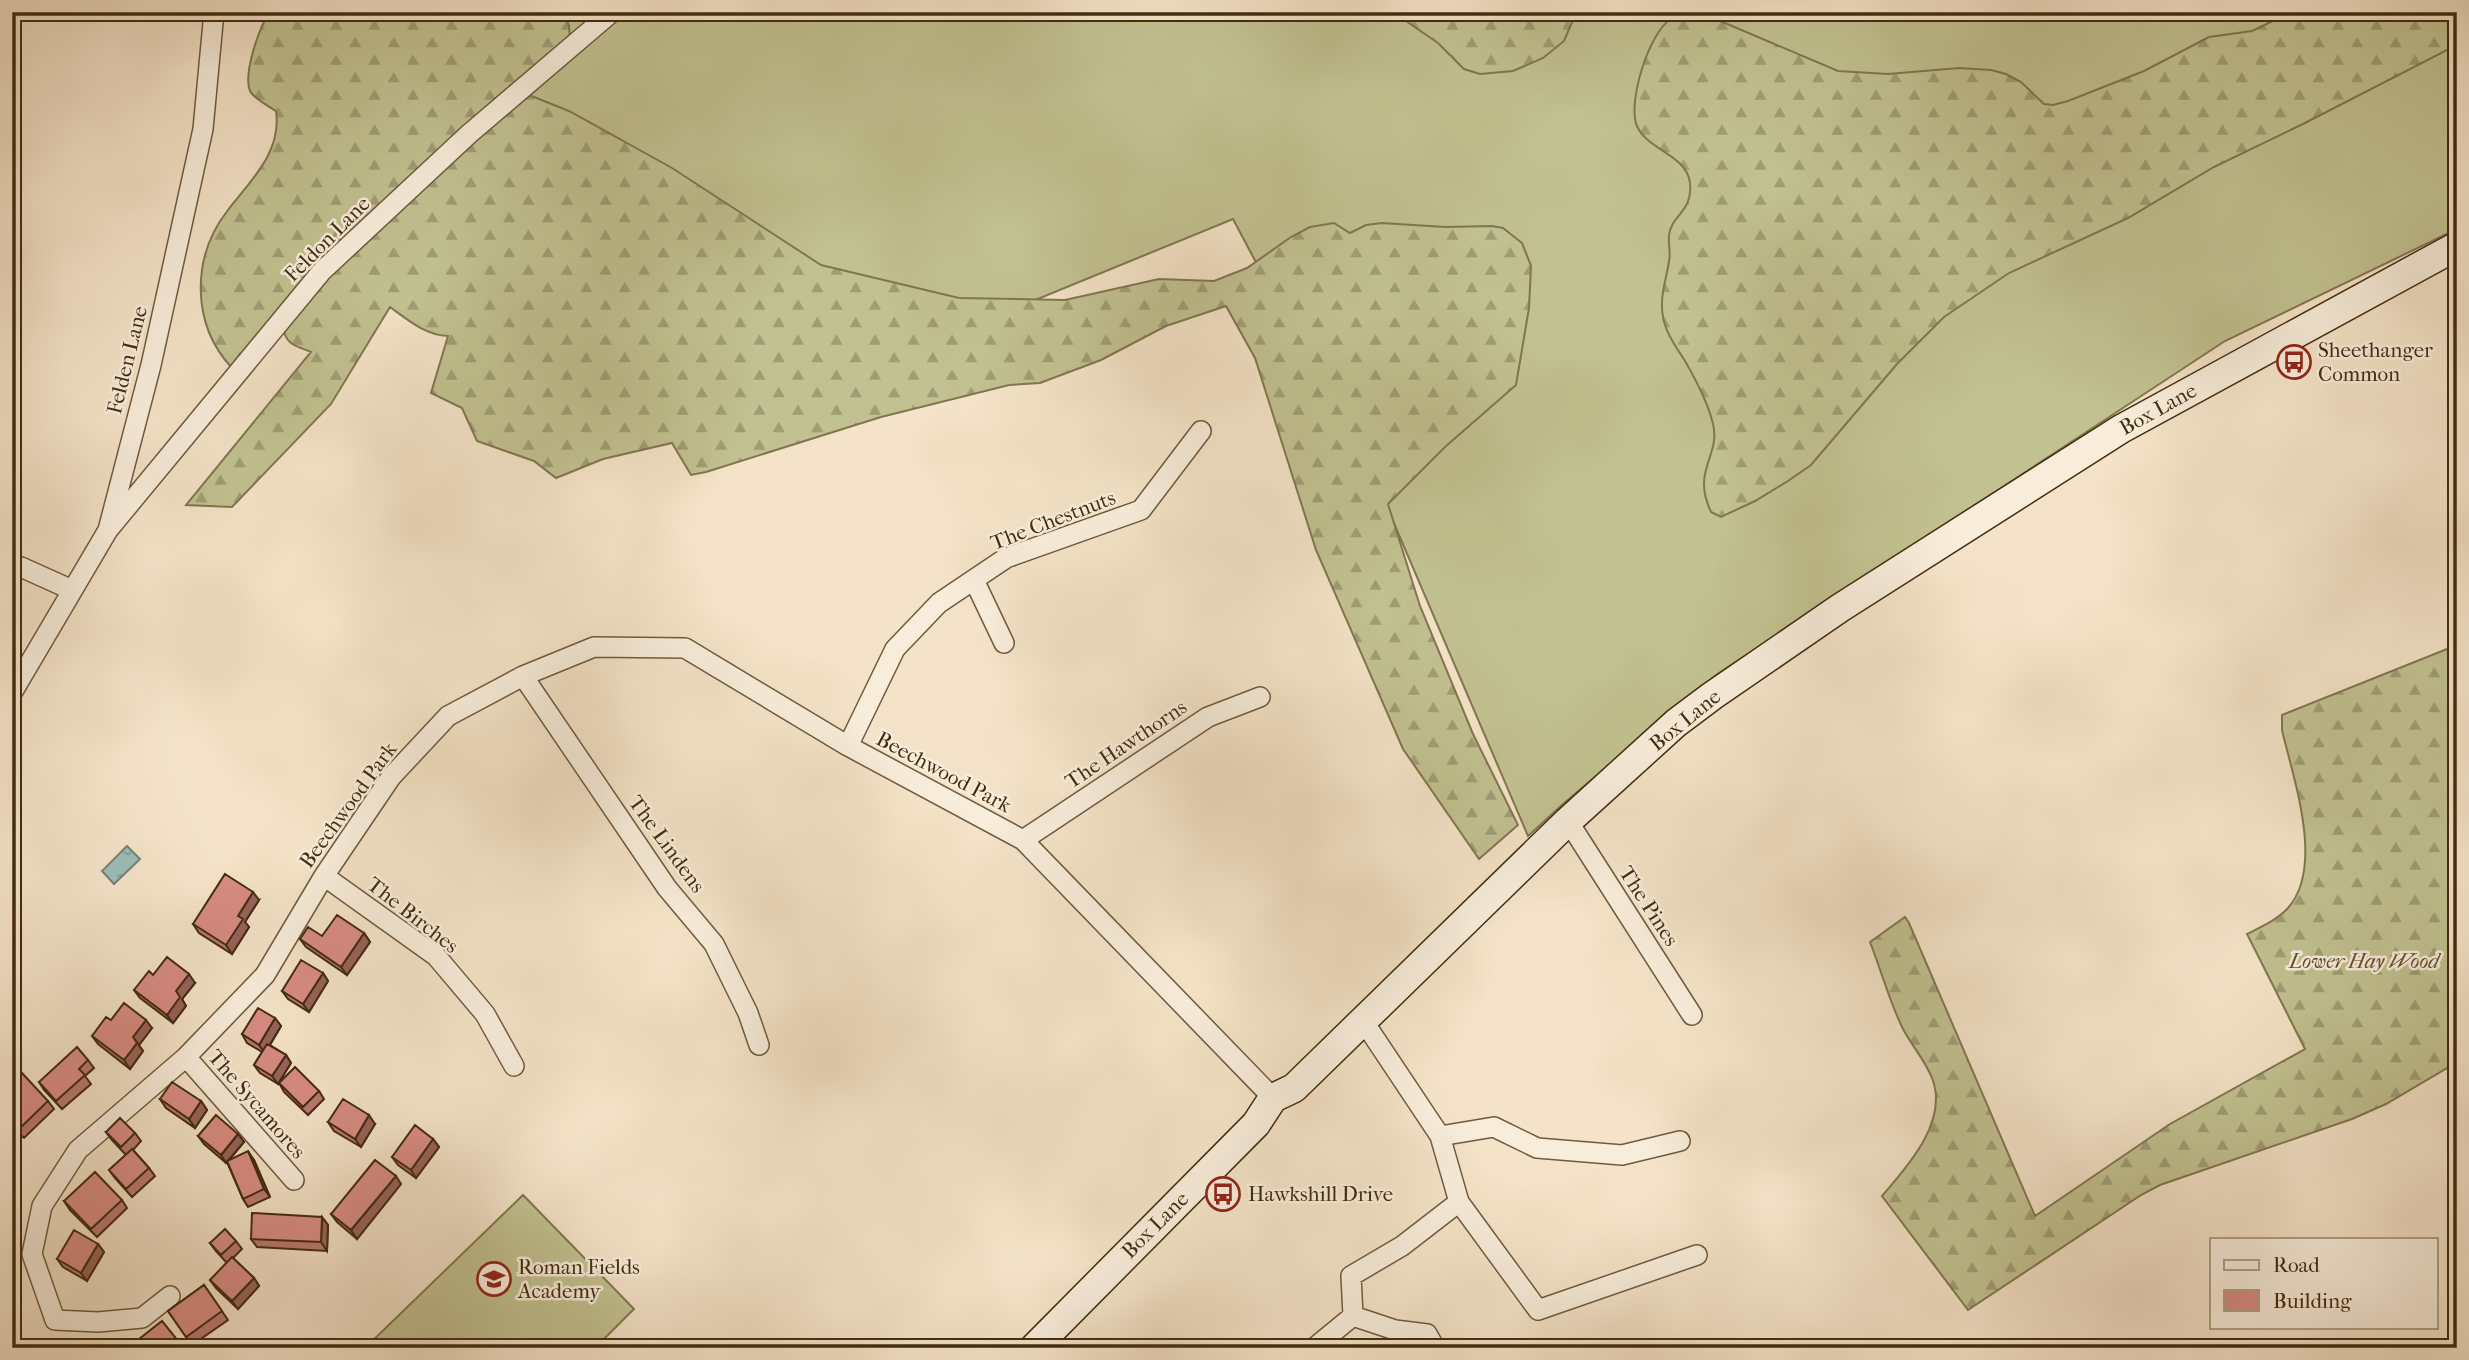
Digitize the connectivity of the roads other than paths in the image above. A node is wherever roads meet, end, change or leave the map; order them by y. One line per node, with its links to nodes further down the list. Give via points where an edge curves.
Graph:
1 (214, 12): 5 (street, Felden Lane, via 203,130)
2 (612, 12): 5 (street, Feldon Lane, via 469,134 323,271)
3 (2457, 246): 14 (main road, Box Lane, via 2121,429 1840,608 1676,723)
4 (1201, 431): 7 (street, The Chestnuts, via 1141,510 1006,558)
5 (108, 530): 8 (street, Felden Lane)
6 (12, 569): 8 (street, via 21,567)
7 (974, 580): 9 (street); 13 (street, The Chestnuts, via 939,603 895,649)
8 (72, 590): 11 (street, Felden Lane)
9 (1004, 643)
10 (523, 676): 13 (street, Beechwood Park, via 594,647 685,648); 16 (street, Beechwood Park, via 448,716 391,778); 19 (street, The Lindens, via 667,888 714,944)
11 (12, 693)
12 (1260, 697): 15 (street, The Hawthorns, via 1208,717)
13 (848, 747): 15 (street, Beechwood Park)
14 (1568, 821): 17 (street, The Pines); 18 (main road, Box Lane)
15 (1023, 840): 22 (street, Beechwood Park)
16 (324, 876): 20 (street, Beechwood Park, via 265,975); 21 (street, The Birches, via 436,956 485,1014)
17 (1692, 1015)
18 (1364, 1022): 22 (main road, Box Lane, via 1294,1088); 23 (street)
19 (759, 1045)
20 (186, 1057): 25 (street, The Sycamores); 28 (street, Beechwood Park, via 78,1150 42,1206 32,1254 55,1320 142,1318)
21 (514, 1066)
22 (1273, 1098): 30 (main road, Box Lane, via 1256,1124)
23 (1440, 1136): 24 (street, via 1494,1127 1537,1148 1622,1155); 26 (street)
24 (1680, 1141)
25 (293, 1180)
26 (1459, 1202): 27 (street, via 1538,1310); 29 (street, via 1402,1246 1351,1276)
27 (1698, 1255)
28 (170, 1296)
29 (1353, 1316): 31 (street); 32 (street, via 1395,1330 1427,1334)
30 (1034, 1348)
31 (1314, 1348)
32 (1435, 1348)

